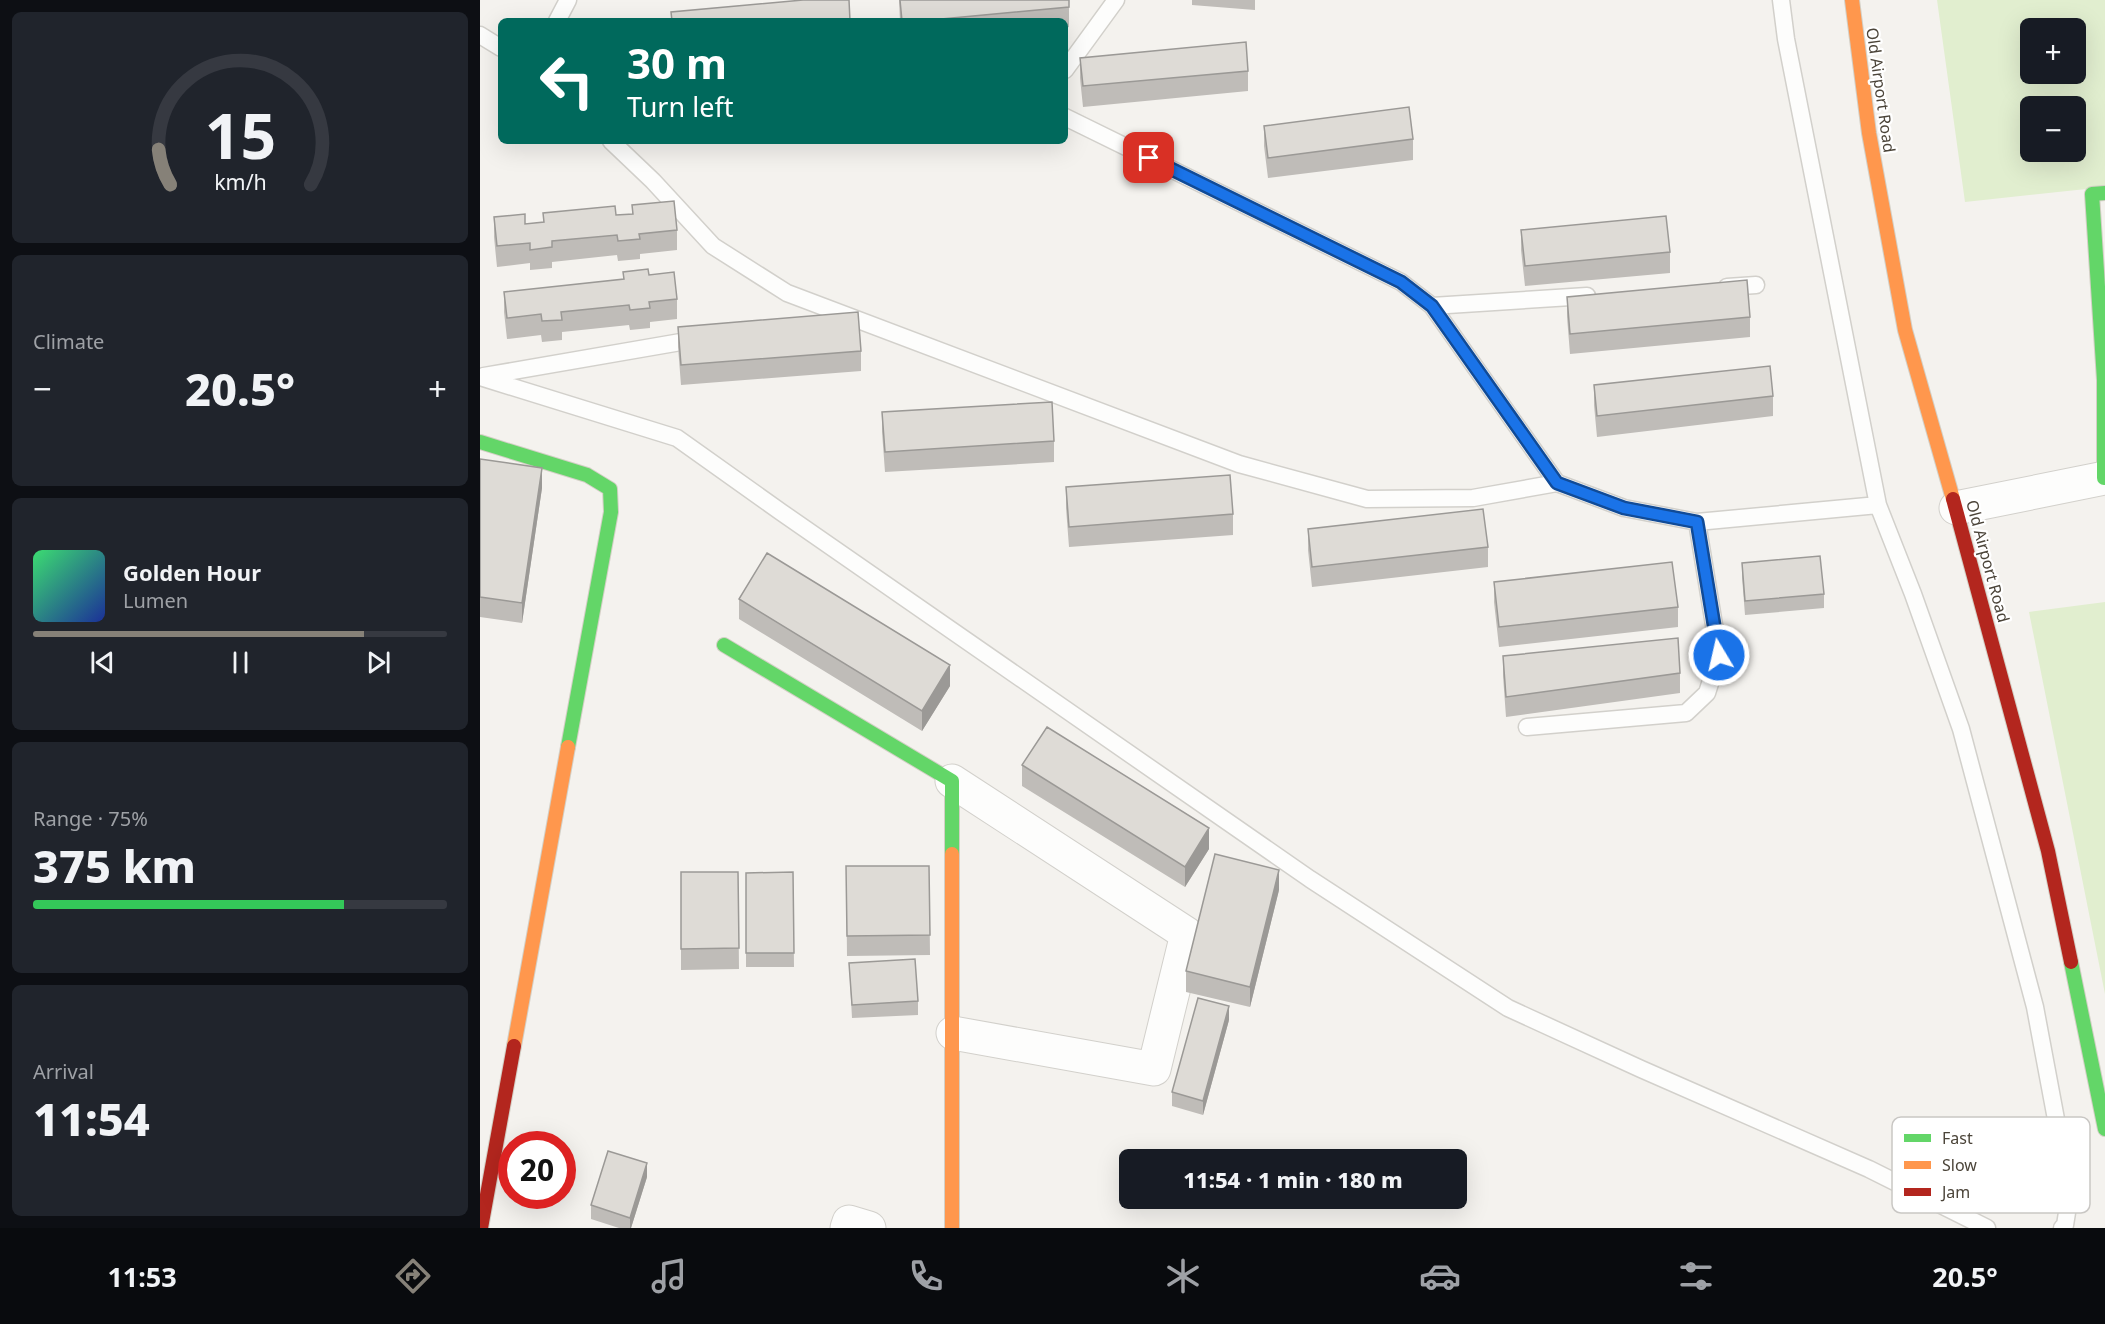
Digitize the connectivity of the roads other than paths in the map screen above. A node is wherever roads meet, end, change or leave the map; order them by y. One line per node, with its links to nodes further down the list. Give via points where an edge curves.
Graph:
1 (568, 0): 5 (lane)
2 (1116, 0): 8 (lane)
3 (1781, 0): 24 (lane)
4 (1852, 0): 25 (street, Old Airport Road, via 1869,133 1905,330)
5 (559, 18)
6 (480, 35): 7 (lane)
7 (498, 46)
8 (1068, 66)
9 (1068, 118): 15 (lane, via 1401,282)
10 (614, 144): 16 (lane, via 712,246 788,293)
11 (2105, 194): 20 (street, via 2092,194)
12 (1756, 285): 13 (lane)
13 (1710, 288)
14 (1606, 295): 15 (lane)
15 (1432, 306): 23 (lane)
16 (841, 314): 17 (lane); 23 (lane, via 1239,464 1367,499 1473,498)
17 (806, 320)
18 (713, 337): 19 (lane)
19 (480, 377): 33 (lane, via 677,438 1310,879 1508,1008)
20 (2104, 380): 22 (street)
21 (480, 442): 36 (street, via 586,475 610,489 610,512)
22 (2104, 478): 25 (street)
23 (1557, 483): 26 (lane, via 1624,508)
24 (1878, 505): 26 (lane); 31 (lane, via 1961,729 2035,1007)
25 (1956, 508): 32 (street, Old Airport Road, via 2048,851)
26 (1697, 522): 28 (lane, via 1719,655 1707,693 1686,713)
27 (724, 645): 29 (street)
28 (1527, 727)
29 (952, 782): 30 (street); 30 (street, via 1187,934 1154,1069)
30 (952, 1033): 39 (street)
31 (2056, 1117)
32 (2105, 1129)
33 (1892, 1180)
34 (1957, 1213): 40 (lane)
35 (2067, 1213): 41 (lane)
36 (483, 1225)
37 (847, 1228): 38 (street, via 849,1222)
38 (869, 1228)
39 (952, 1228)
40 (1987, 1228)
41 (2062, 1228)

